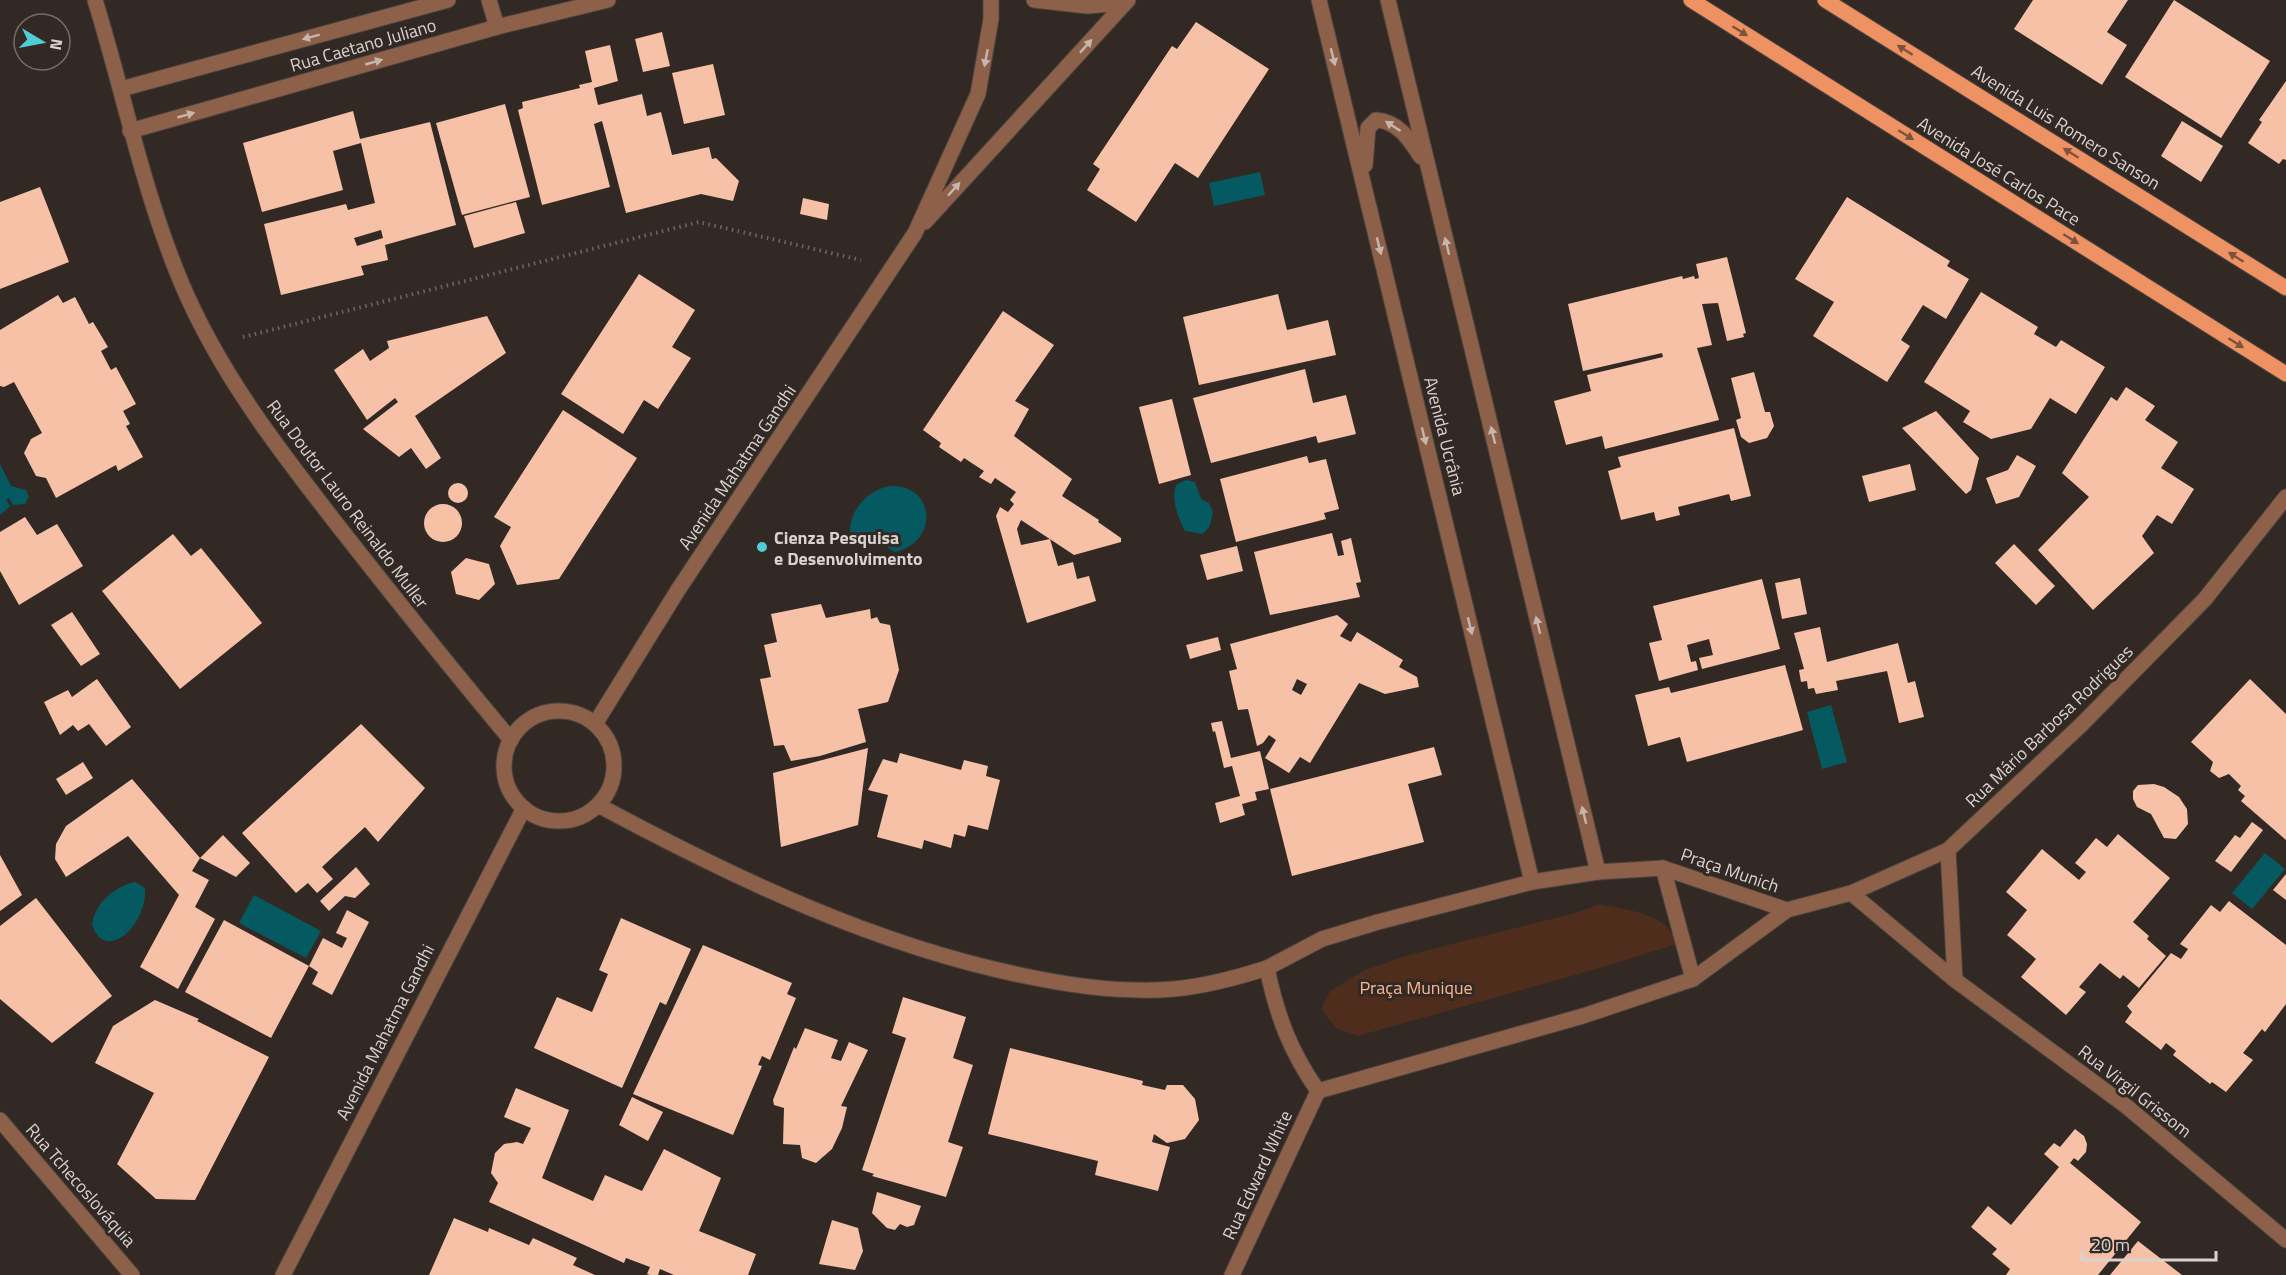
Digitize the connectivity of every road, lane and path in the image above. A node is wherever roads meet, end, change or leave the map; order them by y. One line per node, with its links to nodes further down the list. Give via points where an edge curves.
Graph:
1 (95, 0): 13 (street, Rua Doutor Lauro Reinaldo Muller)
2 (448, 0): 13 (street, Rua Caetano Juliano, one-way to 13)
3 (489, 0): 12 (street)
4 (608, 0): 12 (street, Rua Caetano Juliano)
5 (991, 0): 17 (street, Avenida Mahatma Gandhi, one-way to 17, via 978,94)
6 (1034, 0): 11 (street, via 1087,6)
7 (1319, 0): 16 (street, Avenida Ucrânia, one-way to 16)
8 (1388, 0): 15 (street)
9 (1691, 0): 21 (main road, Avenida José Carlos Pace, one-way to 21)
10 (1825, 0): 19 (main road, Avenida Luis Romero Sanson, one-way to 10)
11 (1126, 2): 17 (street, Avenida Mahatma Gandhi, one-way to 11)
12 (497, 27): 14 (street, Rua Caetano Juliano, one-way to 12)
13 (121, 89): 14 (street, Rua Doutor Lauro Reinaldo Muller)
14 (130, 131): 20 (street, Rua Doutor Lauro Reinaldo Muller, via 181,282)
15 (1429, 170): 16 (street, one-way to 16, via 1408,136 1386,120 1376,120 1368,128 1364,150); 29 (street, one-way to 15)
16 (1366, 193): 30 (street, Avenida Ucrânia, one-way to 30)
17 (915, 233): 18 (street, Avenida Mahatma Gandhi)
18 (893, 268): 20 (path, via 699,222); 23 (street, Avenida Mahatma Gandhi, via 678,590)
19 (2286, 288)
20 (213, 345): 24 (street, Rua Doutor Lauro Reinaldo Muller, via 269,438)
21 (2286, 374)
22 (2286, 497): 27 (street, Rua Mário Barbosa Rodrigues, via 2205,599 2081,725)
23 (595, 724): 24 (street, via 570,712 556,711 530,720); 25 (street, via 610,744 614,770 612,783)
24 (511, 740): 26 (street, via 505,772 511,792)
25 (598, 805): 26 (street, via 588,813 562,821 536,816); 33 (street, via 673,845 793,900 934,955 1070,985 1132,991 1210,985)
26 (524, 808): 40 (street, Avenida Mahatma Gandhi)
27 (1948, 850): 31 (street, Rua Mário Barbosa Rodrigues); 35 (street)
28 (1663, 868): 29 (street, Praça Munich); 32 (street, Praça Munich); 34 (street)
29 (1598, 872): 30 (street, Praça Munich)
30 (1532, 882): 33 (street, Praça Munich, via 1322,939)
31 (1851, 893): 32 (street, Rua Mário Barbosa Rodrigues); 35 (street, Rua Virgil Grissom)
32 (1787, 910): 34 (street, Praça Munich)
33 (1267, 968): 36 (street, via 1278,1017)
34 (1693, 978): 36 (street, Praça Munich, via 1584,1016)
35 (1955, 980): 38 (street, Rua Virgil Grissom, via 2126,1106)
36 (1318, 1091): 41 (street, Rua Edward White)
37 (0, 1120): 39 (street, Rua Tchecoslováquia)
38 (2286, 1240)
39 (132, 1275)
40 (284, 1275)
41 (1232, 1275)

